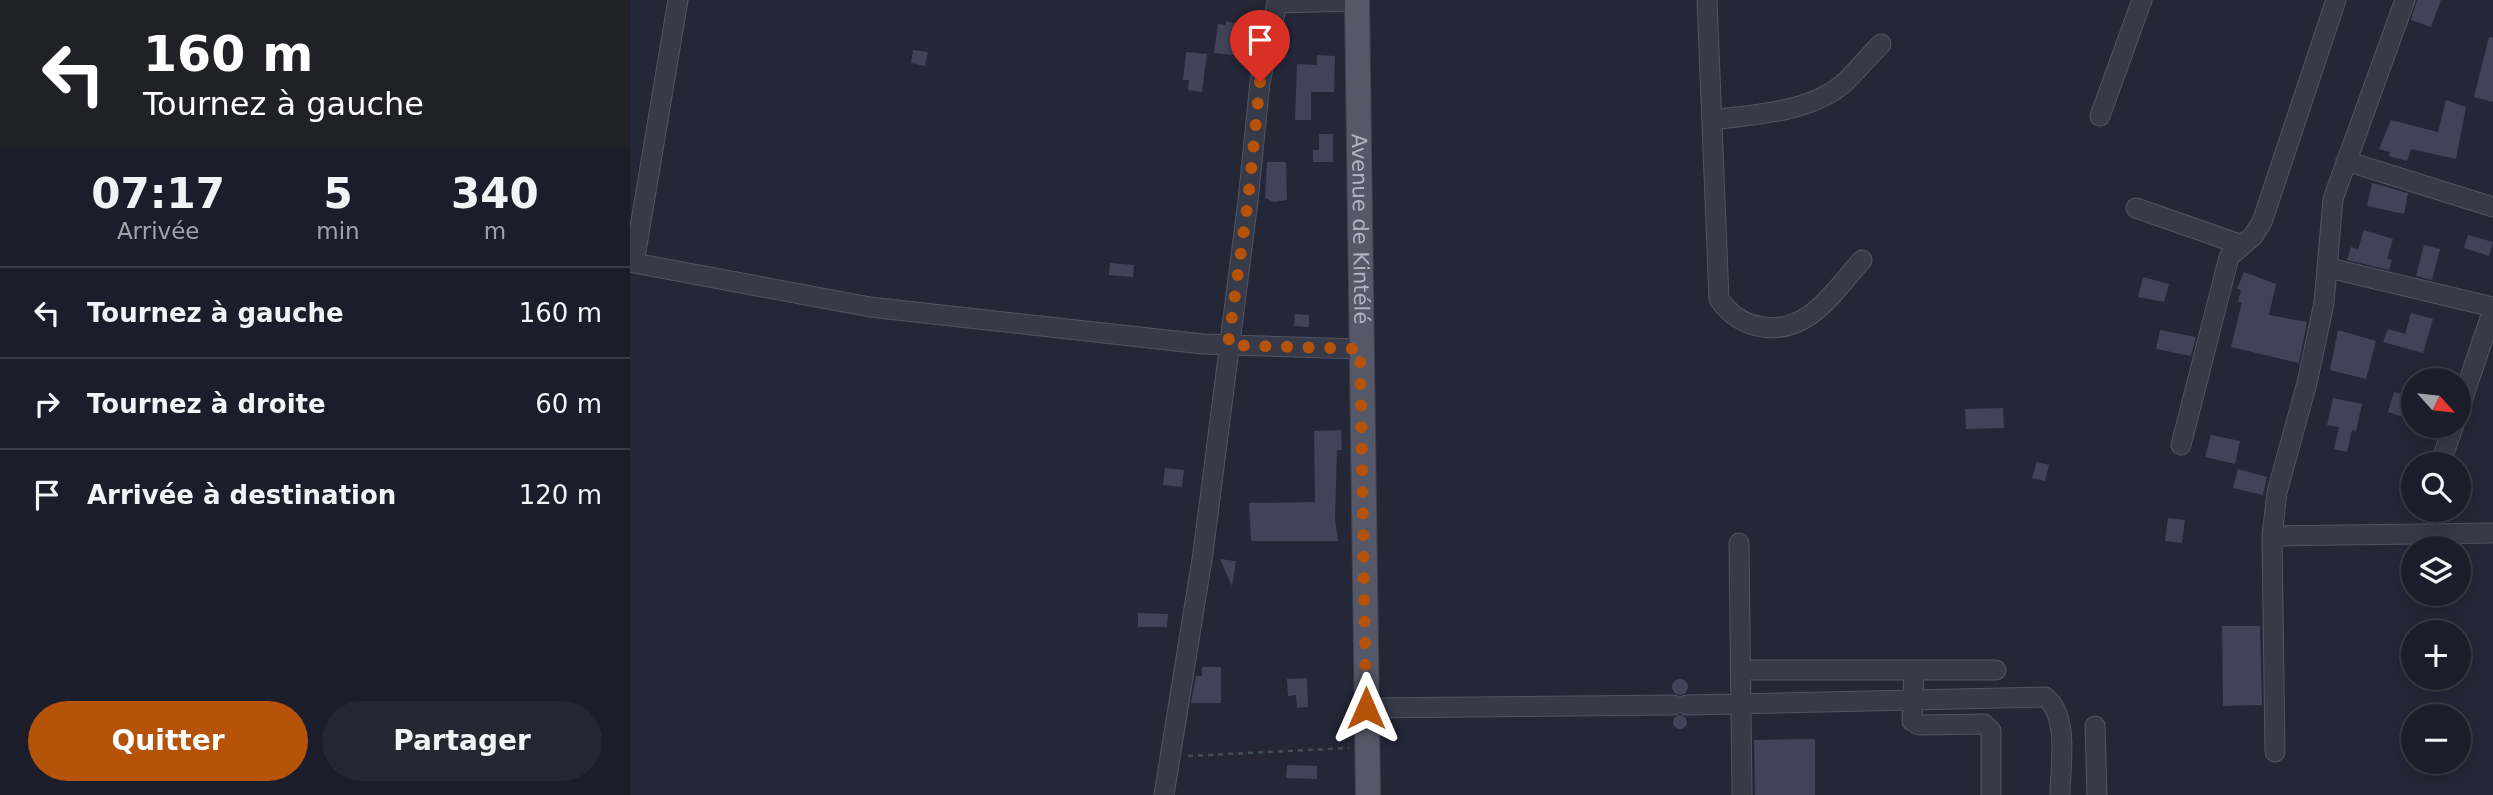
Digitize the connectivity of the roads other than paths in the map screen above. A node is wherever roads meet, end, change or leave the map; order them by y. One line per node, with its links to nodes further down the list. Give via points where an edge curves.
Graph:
1 (678, 0): 18 (street, via 634,263 870,307)
2 (1357, 0): 7 (street); 19 (main road, Avenue de Kintélé)
3 (1707, 0): 10 (street)
4 (2143, 0): 9 (street)
5 (2336, 0): 14 (street, via 2262,222)
6 (2405, 0): 11 (street)
7 (1272, 1): 18 (street)
8 (1881, 44): 10 (street, via 1827,94 1778,111)
9 (2101, 116)
10 (1712, 120): 15 (street, via 1719,299 1729,314 1750,325 1789,327 1821,307)
11 (2346, 161): 12 (street); 16 (street, via 2333,199)
12 (2493, 207)
13 (2136, 208): 14 (street)
14 (2242, 245): 21 (street, via 2229,257 2224,270)
15 (1862, 260)
16 (2329, 268): 17 (street); 23 (street, via 2306,383 2282,467)
17 (2493, 308): 20 (street)
18 (1228, 345): 19 (street); 33 (street, via 1203,553)
19 (1360, 349): 30 (main road, Avenue de Kintélé)
20 (2471, 374)
21 (2181, 445)
22 (2493, 533): 23 (street)
23 (2273, 536): 32 (street)
24 (1739, 543): 25 (street)
25 (1741, 670): 26 (street); 29 (street)
26 (1914, 670): 27 (street); 28 (street)
27 (1996, 670)
28 (1913, 701): 29 (street); 36 (street, via 1912,721 1919,725 1984,724 1991,731); 37 (street, via 2045,697 2059,717)
29 (1741, 704): 30 (street); 35 (street)
30 (1366, 708): 34 (main road, Avenue de Kintélé)
31 (2095, 726): 38 (street)
32 (2275, 752)
33 (1164, 795)
34 (1368, 795)
35 (1742, 795)
36 (1991, 795)
37 (2060, 795)
38 (2097, 795)

